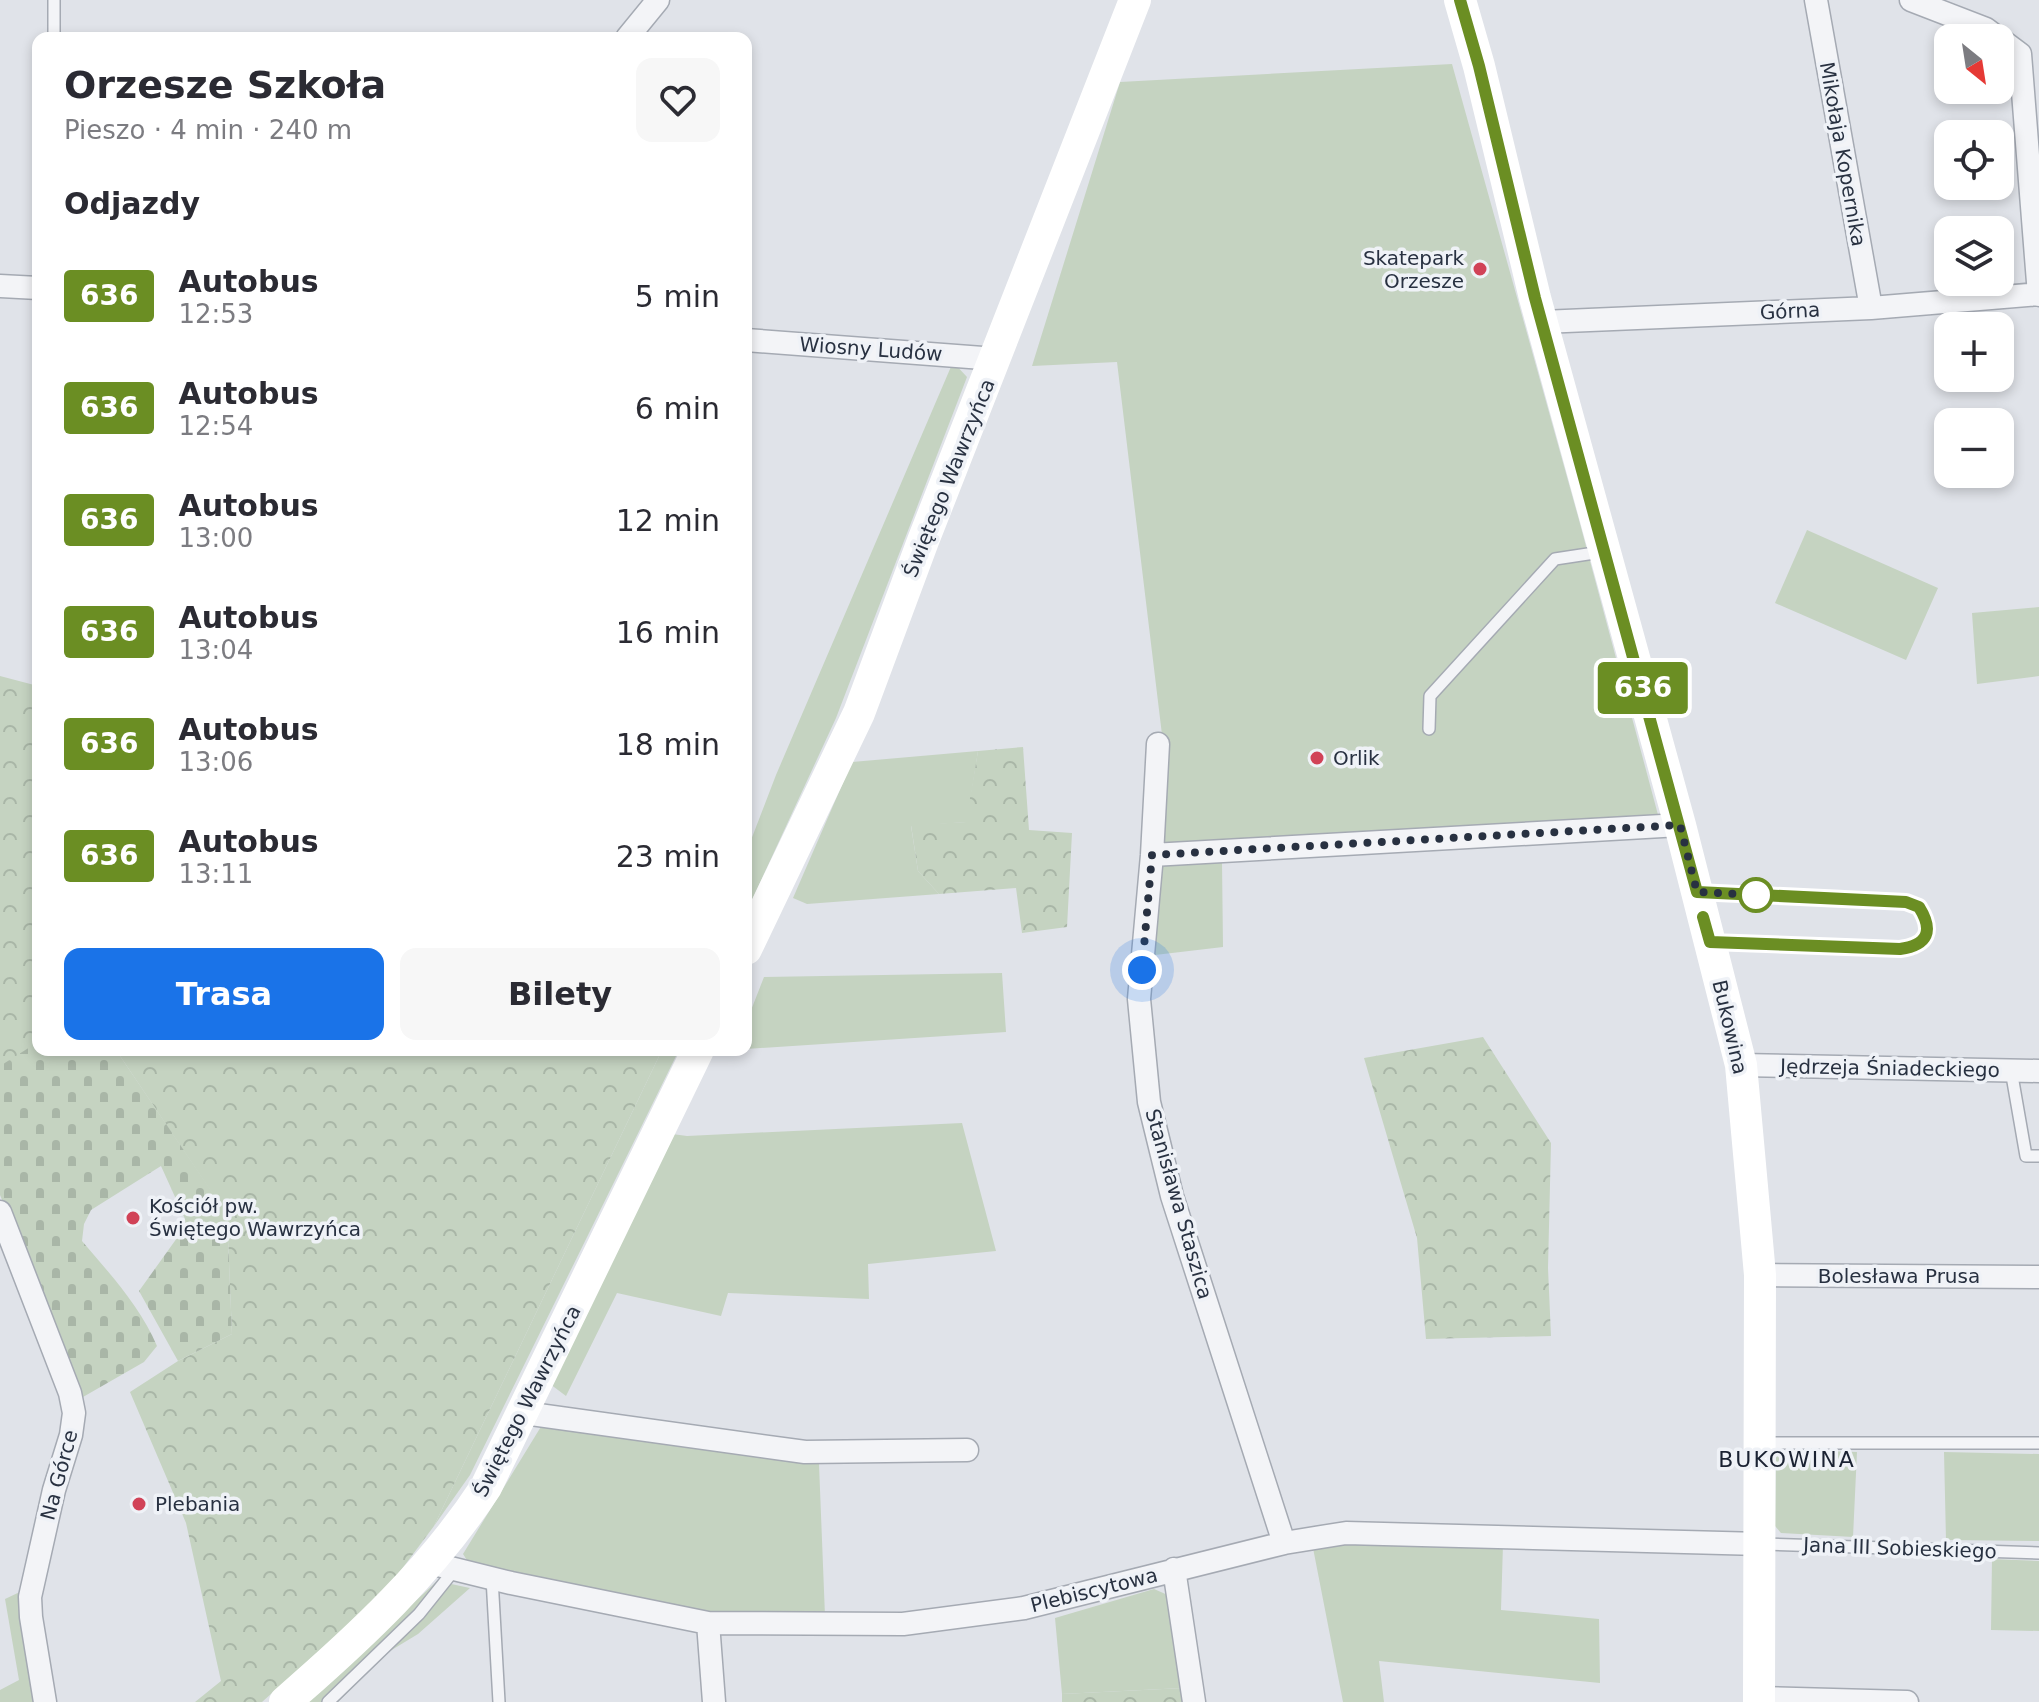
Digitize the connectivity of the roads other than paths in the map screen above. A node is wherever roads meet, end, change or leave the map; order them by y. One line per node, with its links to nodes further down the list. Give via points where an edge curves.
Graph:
1 (54, 0): 8 (lane)
2 (658, 0): 9 (street)
3 (1135, 0): 17 (street, Świętego Wawrzyńca)
4 (1460, 0): 15 (street, Bukowina)
5 (1816, 0): 14 (street, Mikołaja Kopernika)
6 (1911, 0): 7 (street)
7 (1973, 24)
8 (54, 32)
9 (632, 32)
10 (2014, 50): 13 (street, via 2020,54)
11 (0, 286): 12 (street)
12 (32, 288)
13 (2039, 294): 14 (street, Górna)
14 (1871, 308): 15 (street, Górna)
15 (1542, 322): 18 (street, Bukowina)
16 (752, 340): 17 (street, Wiosny Ludów)
17 (996, 359): 24 (street, Świętego Wawrzyńca, via 859,713)
18 (1606, 552): 19 (lane, via 1555,559 1430,696); 21 (street, Bukowina)
19 (1429, 729)
20 (1158, 744): 22 (street, Stanisława Staszica)
21 (1680, 825): 22 (street); 23 (street, Bukowina)
22 (1152, 855): 38 (street, Stanisława Staszica, via 1139,999 1149,1102 1172,1196)
23 (1697, 892): 25 (street, Bukowina); 25 (lane, via 1906,902 1919,907 1927,924 1923,941 1900,949)
24 (752, 936)
25 (1710, 942): 27 (street, Bukowina)
26 (695, 1056): 34 (street, Świętego Wawrzyńca)
27 (1741, 1065): 28 (street, Jędrzeja Śniadeckiego); 32 (street, Bukowina)
28 (2011, 1070): 29 (street, Jędrzeja Śniadeckiego); 30 (lane, via 2026,1156)
29 (2039, 1071)
30 (2039, 1156)
31 (0, 1212): 46 (street, Na Górce, via 74,1413 30,1597)
32 (1760, 1275): 33 (street, Bolesława Prusa); 35 (street, Bukowina)
33 (2039, 1277)
34 (524, 1413): 37 (street, via 805,1452); 41 (street, Świętego Wawrzyńca)
35 (1760, 1443): 36 (lane); 39 (street, Bukowina)
36 (2039, 1443)
37 (967, 1450)
38 (1284, 1543): 39 (street, Plebiscytowa, via 1346,1533); 42 (street, Plebiscytowa)
39 (1760, 1544): 40 (lane, Jana III Sobieskiego); 45 (street, Bukowina)
40 (2039, 1553)
41 (442, 1566): 43 (street, Plebiscytowa); 47 (street, Świętego Wawrzyńca); 48 (lane, via 419,1614)
42 (1174, 1569): 44 (street, Plebiscytowa, via 1024,1608 903,1624); 51 (street)
43 (492, 1578): 44 (street, Plebiscytowa); 49 (lane)
44 (708, 1623): 50 (street)
45 (1759, 1700): 52 (street)
46 (45, 1702)
47 (285, 1702)
48 (328, 1702)
49 (499, 1702)
50 (714, 1702)
51 (1194, 1702)
52 (1907, 1702)

